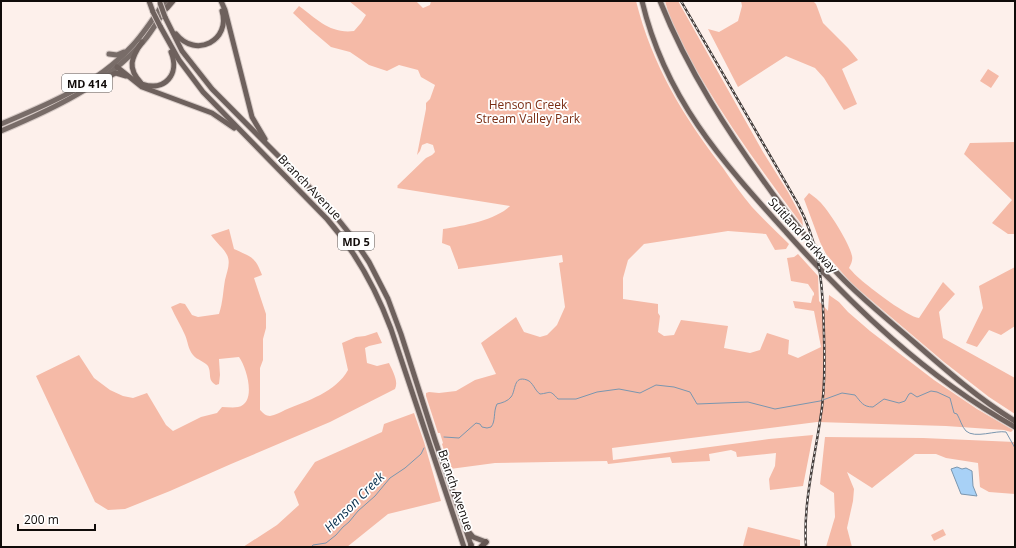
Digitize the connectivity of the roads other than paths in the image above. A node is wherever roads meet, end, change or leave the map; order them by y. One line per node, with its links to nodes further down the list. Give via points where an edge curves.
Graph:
1 (149, 1): 10 (highway, Branch Avenue / MD 5, bridge)
2 (172, 1): 8 (highway)
3 (217, 1): 9 (highway, via 223,14 223,21 220,33 212,42 200,47 187,44 178,37)
4 (221, 1): 21 (highway, via 252,117)
5 (642, 1): 23 (highway, Suitland Parkway, via 661,59 687,109 715,150 774,219 846,296 894,341 954,389)
6 (660, 1): 22 (highway, Suitland Parkway, via 685,56 712,103 764,182 817,250 855,290 939,364 978,396)
7 (161, 2): 9 (highway, Branch Avenue / MD 5, bridge); 12 (main road, MD 414)
8 (166, 8): 11 (main road, MD 414)
9 (169, 24): 21 (highway, Branch Avenue / MD 5, via 182,50 212,89)
10 (163, 33): 17 (highway, via 175,63 172,73 160,85); 20 (highway, Branch Avenue / MD 5, via 178,60 203,92)
11 (142, 42): 14 (main road, MD 414); 17 (highway, via 132,62 133,71)
12 (130, 48): 13 (main road, via 120,54); 18 (main road, MD 414, via 114,64 71,92)
13 (109, 54)
14 (119, 66): 15 (highway); 16 (main road, MD 414); 17 (highway)
15 (128, 77): 16 (highway, via 116,74); 20 (highway, via 142,88 212,113 232,126)
16 (100, 80): 19 (main road, MD 414, via 44,113)
17 (141, 84)
18 (1, 124)
19 (1, 131)
20 (259, 150): 27 (highway, Branch Avenue / MD 5, via 331,224 373,288 391,329)
21 (278, 156): 24 (highway, Branch Avenue / MD 5, via 325,203 363,252 381,283 401,334)
22 (1015, 421)
23 (1015, 427)
24 (465, 526): 25 (highway, via 473,537); 26 (highway, Branch Avenue / MD 5)
25 (486, 542): 28 (highway)
26 (471, 546)
27 (464, 547)
28 (481, 547)

